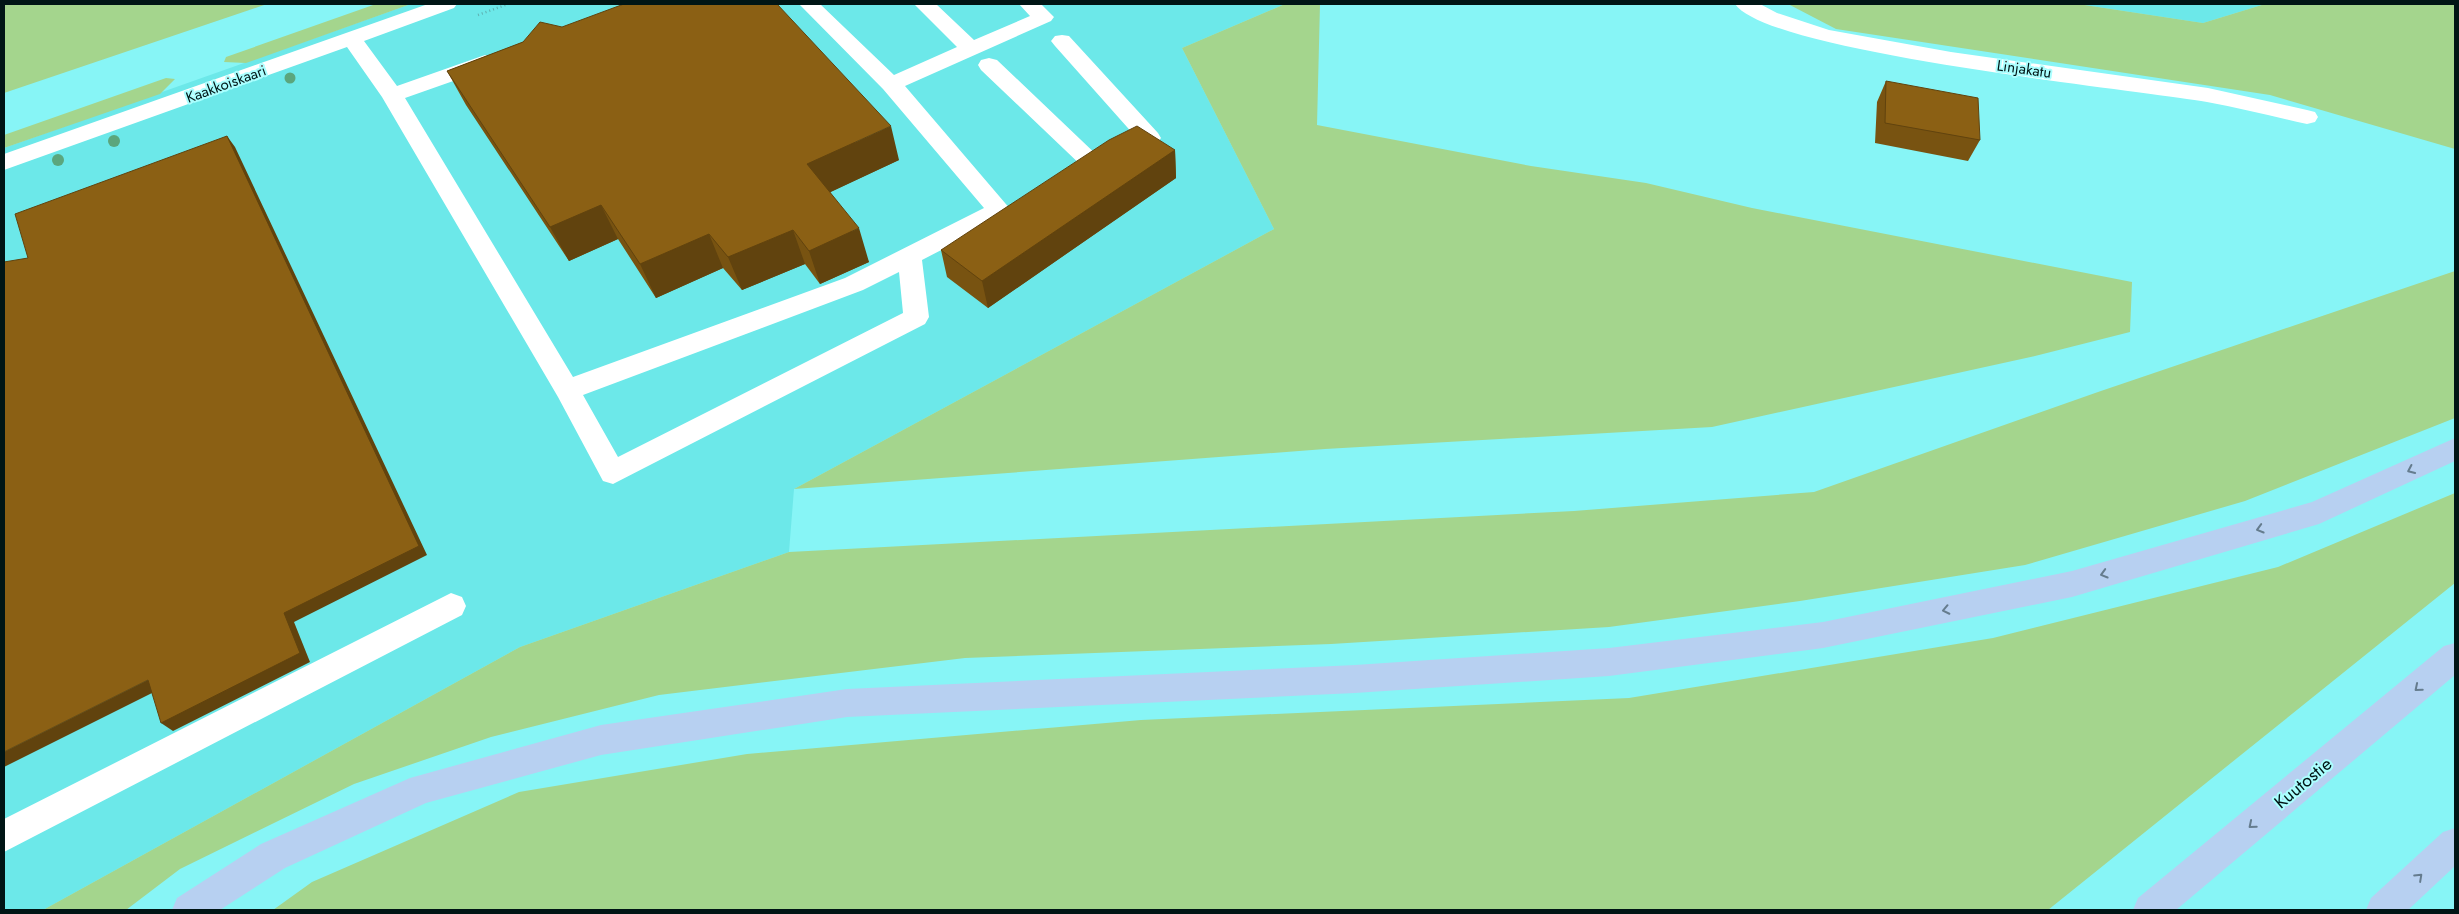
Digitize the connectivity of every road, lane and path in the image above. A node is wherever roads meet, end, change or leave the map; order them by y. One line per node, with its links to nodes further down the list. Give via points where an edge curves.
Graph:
1 (447, 4): 6 (street, Kaakkoiskaari)
2 (809, 4): 11 (street)
3 (924, 4): 8 (street)
4 (1029, 4): 8 (street, via 1044,17)
5 (1745, 4): 13 (street, Linjakatu, via 1770,17 1825,36 1951,59 2208,95)
6 (351, 38): 12 (street); 14 (street, Kaakkoiskaari)
7 (1062, 40): 10 (street, via 1150,138 1085,169)
8 (971, 49): 11 (street)
9 (503, 56): 12 (street)
10 (989, 65)
11 (891, 84): 15 (street, via 1008,206)
12 (392, 95): 16 (street)
13 (2307, 117)
14 (4, 162)
15 (909, 256): 16 (street, via 854,284); 16 (street, via 916,317 613,473)
16 (567, 390)
17 (2455, 449): 22 (highway, one-way to 22, via 2318,512 2072,584 1823,635 1609,662 1355,679 847,703 601,740 422,789 273,856)
18 (451, 606): 20 (street)
19 (2455, 656): 23 (highway, Kuutostie, one-way to 23)
20 (4, 836)
21 (2455, 844): 24 (highway, one-way to 21)
22 (189, 910)
23 (2150, 910)
24 (2383, 910)

